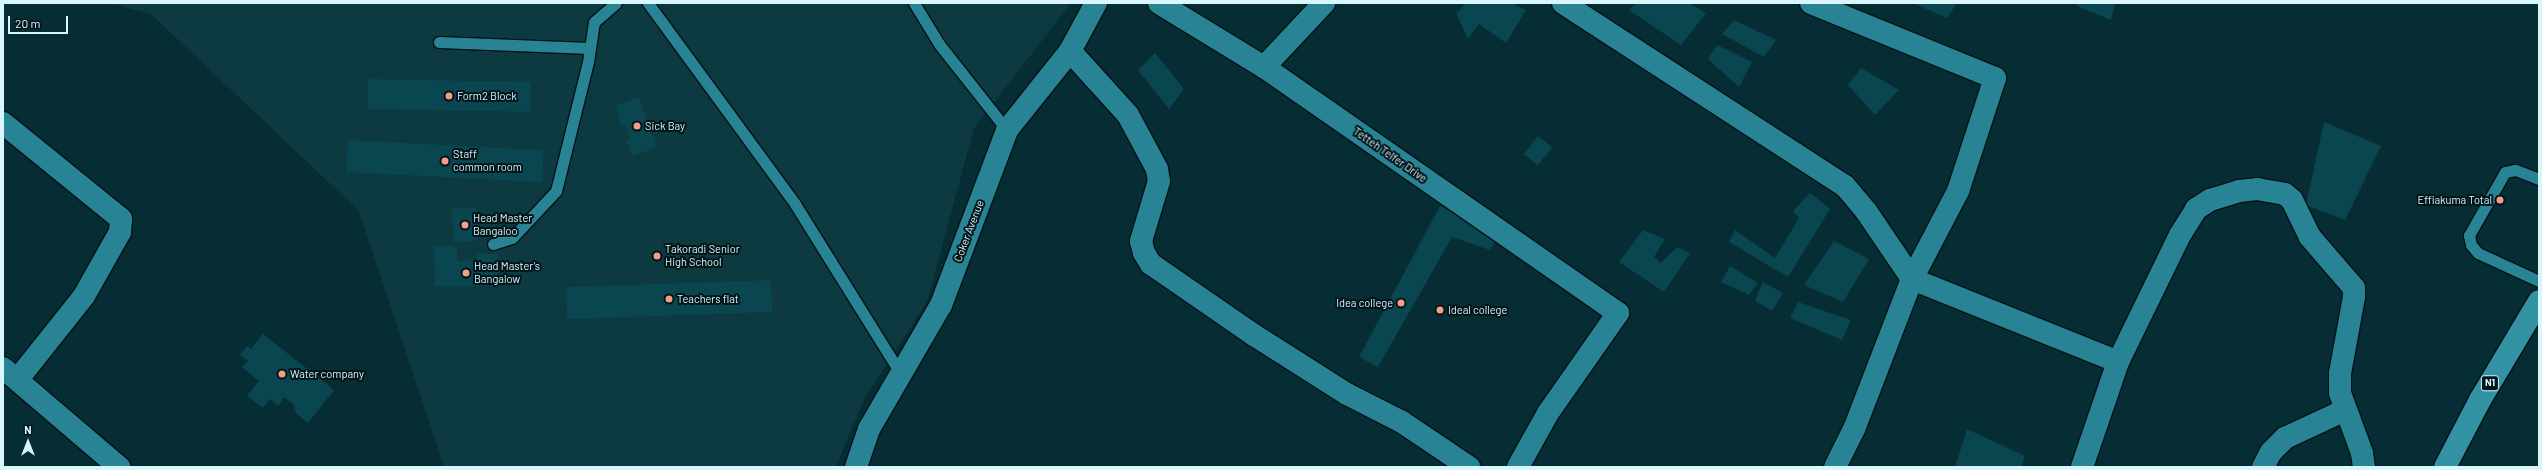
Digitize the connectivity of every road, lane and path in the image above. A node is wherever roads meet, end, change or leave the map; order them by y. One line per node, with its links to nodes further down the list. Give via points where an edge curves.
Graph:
1 (616, 3): 10 (lane, via 594,22)
2 (648, 3): 21 (lane, via 795,204)
3 (914, 3): 14 (lane, via 939,44)
4 (1096, 3): 11 (street, Coker Avenue)
5 (1159, 3): 12 (street, Tetteh Telfer Drive)
6 (1324, 3): 12 (street)
7 (1563, 3): 17 (street, via 1844,186 1866,211)
8 (1811, 3): 17 (street, via 1995,78 1958,191)
9 (439, 42): 10 (lane)
10 (590, 48): 16 (lane, via 556,191 512,238)
11 (1070, 51): 14 (street, Coker Avenue); 26 (street, via 1128,115 1157,169 1159,181 1141,241 1144,253 1151,264 1254,335 1347,394 1402,422)
12 (1264, 67): 27 (street, Tetteh Telfer Drive, via 1618,313 1548,413)
13 (3, 123): 22 (street, via 121,219 120,232 84,296)
14 (1007, 130): 21 (street, Coker Avenue, via 942,305)
15 (2539, 179): 18 (lane, via 2515,170 2505,172 2469,235 2471,244 2478,253)
16 (493, 244)
17 (1912, 279): 20 (street); 28 (street, via 1854,428)
18 (2539, 281)
19 (2539, 301): 32 (highway, N1, via 2480,400)
20 (2118, 362): 23 (street, via 2180,235 2196,209 2210,200 2239,191 2274,191 2285,194 2292,200 2310,237 2354,288 2340,373 2340,394); 29 (street)
21 (900, 373): 25 (street, Coker Avenue, via 869,428)
22 (11, 374): 24 (street)
23 (2345, 410): 30 (street, via 2285,438); 31 (street, via 2362,453)
24 (119, 467)
25 (856, 467)
26 (1469, 467)
27 (1518, 467)
28 (1835, 467)
29 (2082, 467)
30 (2263, 467)
31 (2364, 467)
32 (2445, 467)

